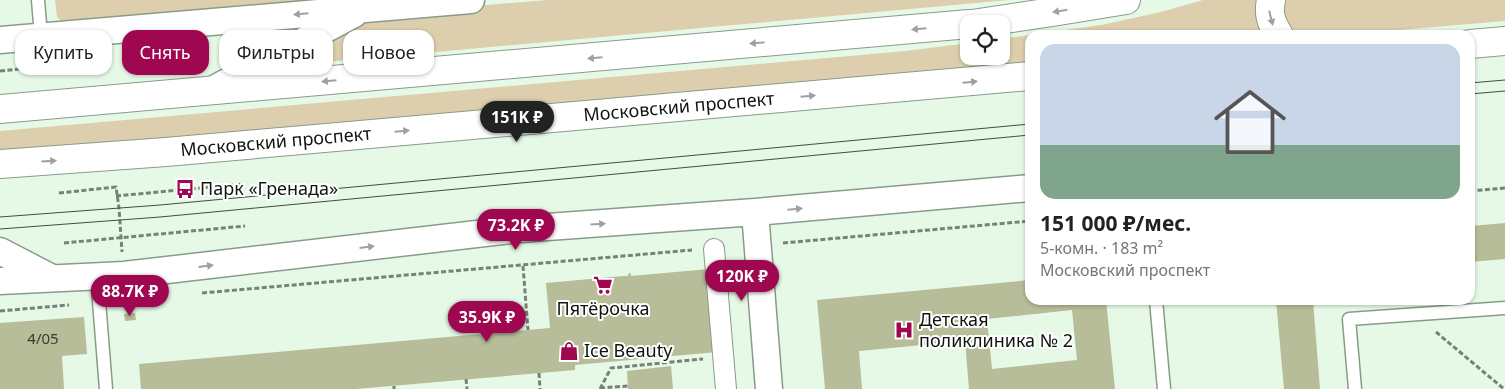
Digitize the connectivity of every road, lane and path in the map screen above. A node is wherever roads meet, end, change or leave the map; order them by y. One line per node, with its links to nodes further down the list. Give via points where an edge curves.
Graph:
1 (38, 0): 8 (lane)
2 (471, 0): 5 (street)
3 (1126, 0): 6 (main road, one-way to 6)
4 (1271, 0): 10 (main road, one-way to 10, via 1269,9)
5 (363, 9): 9 (street, one-way to 9); 16 (street)
6 (1010, 19)
7 (960, 25): 16 (main road, one-way to 16)
8 (40, 30)
9 (112, 30)
10 (1275, 30)
11 (15, 39): 12 (street)
12 (0, 40)
13 (15, 70): 14 (path)
14 (0, 71)
15 (1025, 76): 18 (main road, Московский проспект, one-way to 15)
16 (209, 92): 17 (main road)
17 (0, 109)
18 (0, 164)
19 (243, 184): 24 (path)
20 (1025, 188): 25 (street, one-way to 20)
21 (1505, 188): 22 (path)
22 (1475, 191)
23 (59, 193): 24 (path, via 116,187)
24 (116, 196): 28 (path)
25 (755, 212): 30 (street); 34 (street, one-way to 25, via 520,229)
26 (1025, 221): 30 (path)
27 (246, 226): 28 (path)
28 (121, 237): 29 (path); 34 (path)
29 (64, 243)
30 (758, 245): 55 (street)
31 (714, 249): 33 (path); 46 (street)
32 (0, 251): 36 (street)
33 (523, 266): 38 (path); 45 (path)
34 (124, 275): 35 (street)
35 (96, 276): 36 (street); 39 (lane)
36 (50, 278): 37 (street)
37 (0, 281)
38 (192, 294)
39 (98, 302): 43 (path); 50 (lane)
40 (1156, 305): 56 (lane)
41 (1429, 305): 44 (lane)
42 (1505, 308): 44 (lane)
43 (0, 311)
44 (1430, 313): 57 (lane, via 1349,319); 58 (path, via 1430,327)
45 (528, 330)
46 (724, 357): 53 (path, via 611,368); 54 (street)
47 (539, 373): 52 (path)
48 (466, 379): 51 (path)
49 (628, 386): 53 (path)
50 (106, 389)
51 (467, 389)
52 (540, 389)
53 (600, 389)
54 (726, 389)
55 (769, 389)
56 (1164, 389)
57 (1355, 389)
58 (1504, 389)

